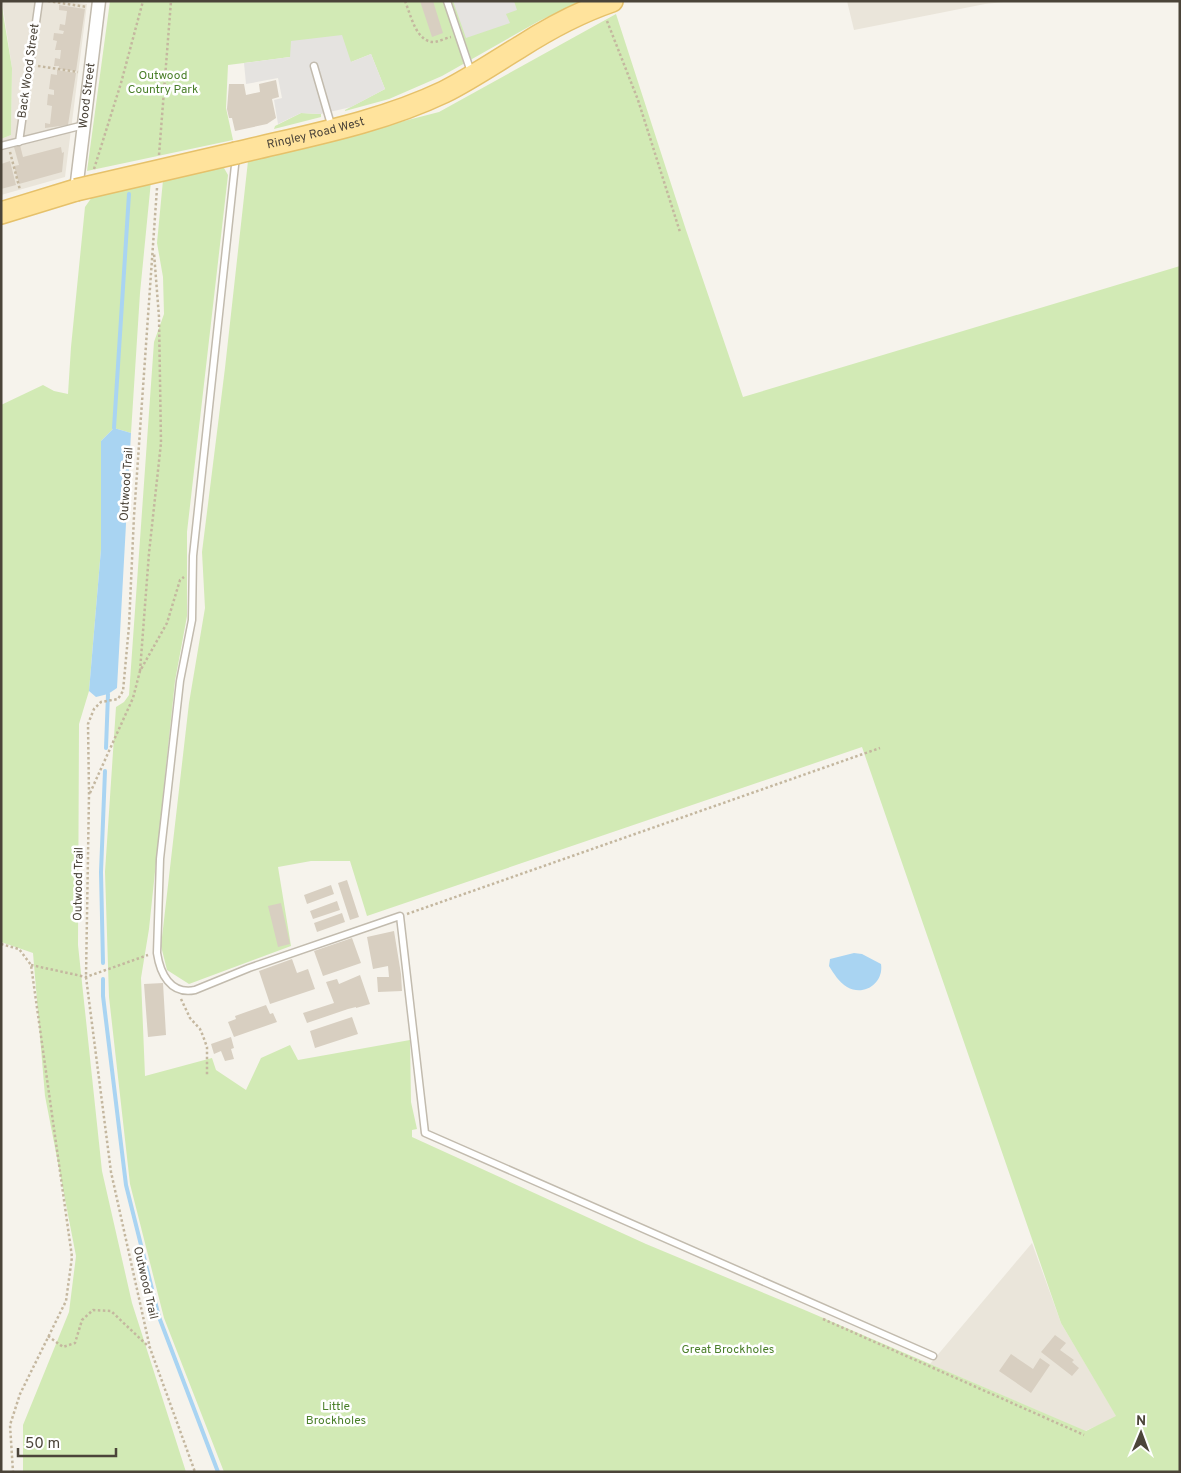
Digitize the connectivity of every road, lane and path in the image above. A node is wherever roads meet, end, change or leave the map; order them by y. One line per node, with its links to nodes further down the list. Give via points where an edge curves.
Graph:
1 (39, 1): 9 (lane, Back Wood Street)
2 (47, 1): 7 (path)
3 (143, 1): 18 (path, via 121,83)
4 (405, 1): 8 (path, via 424,39 436,42)
5 (447, 1): 8 (lane)
6 (606, 3): 12 (main road, Ringley Road West); 21 (path)
7 (98, 5): 11 (street, Wood Street)
8 (459, 34): 12 (lane)
9 (30, 65): 11 (path); 15 (lane, Back Wood Street)
10 (314, 66): 14 (lane)
11 (90, 74): 13 (street, Wood Street)
12 (472, 76): 14 (main road, Ringley Road West, via 396,112)
13 (84, 125): 15 (lane); 18 (street, Wood Street)
14 (332, 129): 17 (main road, Ringley Road West)
15 (19, 142): 16 (lane)
16 (4, 145): 19 (path)
17 (236, 153): 18 (main road, Ringley Road West, bridge); 24 (lane)
18 (82, 188): 19 (main road, Ringley Road West)
19 (24, 206): 20 (main road, Ringley Road West)
20 (1, 212)
21 (680, 232)
22 (153, 244): 25 (path, via 159,317 161,444)
23 (148, 304): 27 (path, Outwood Trail, via 123,691 118,700 101,702 88,724)
24 (193, 569): 25 (path, via 180,580 167,623); 30 (lane, via 192,620 180,681 160,859)
25 (140, 671): 27 (path, via 133,698)
26 (880, 748): 28 (path)
27 (89, 794): 32 (path, Outwood Trail)
28 (400, 916): 33 (lane, via 194,990); 38 (lane, via 425,1133)
29 (1, 944): 31 (path, via 19,949)
30 (157, 952): 32 (path); 33 (lane, via 159,966)
31 (31, 965): 32 (path); 36 (path, via 72,1257 66,1301)
32 (86, 976): 37 (path, Outwood Trail, via 111,1172)
33 (179, 990): 34 (path, via 190,1018 204,1036)
34 (207, 1076)
35 (814, 1316): 39 (path)
36 (48, 1336): 37 (path, via 63,1347 75,1343 82,1320 93,1310 111,1310); 40 (path, via 20,1394 10,1426)
37 (150, 1348): 41 (path, Outwood Trail)
38 (933, 1356)
39 (1084, 1435)
40 (13, 1472)
41 (195, 1472)

